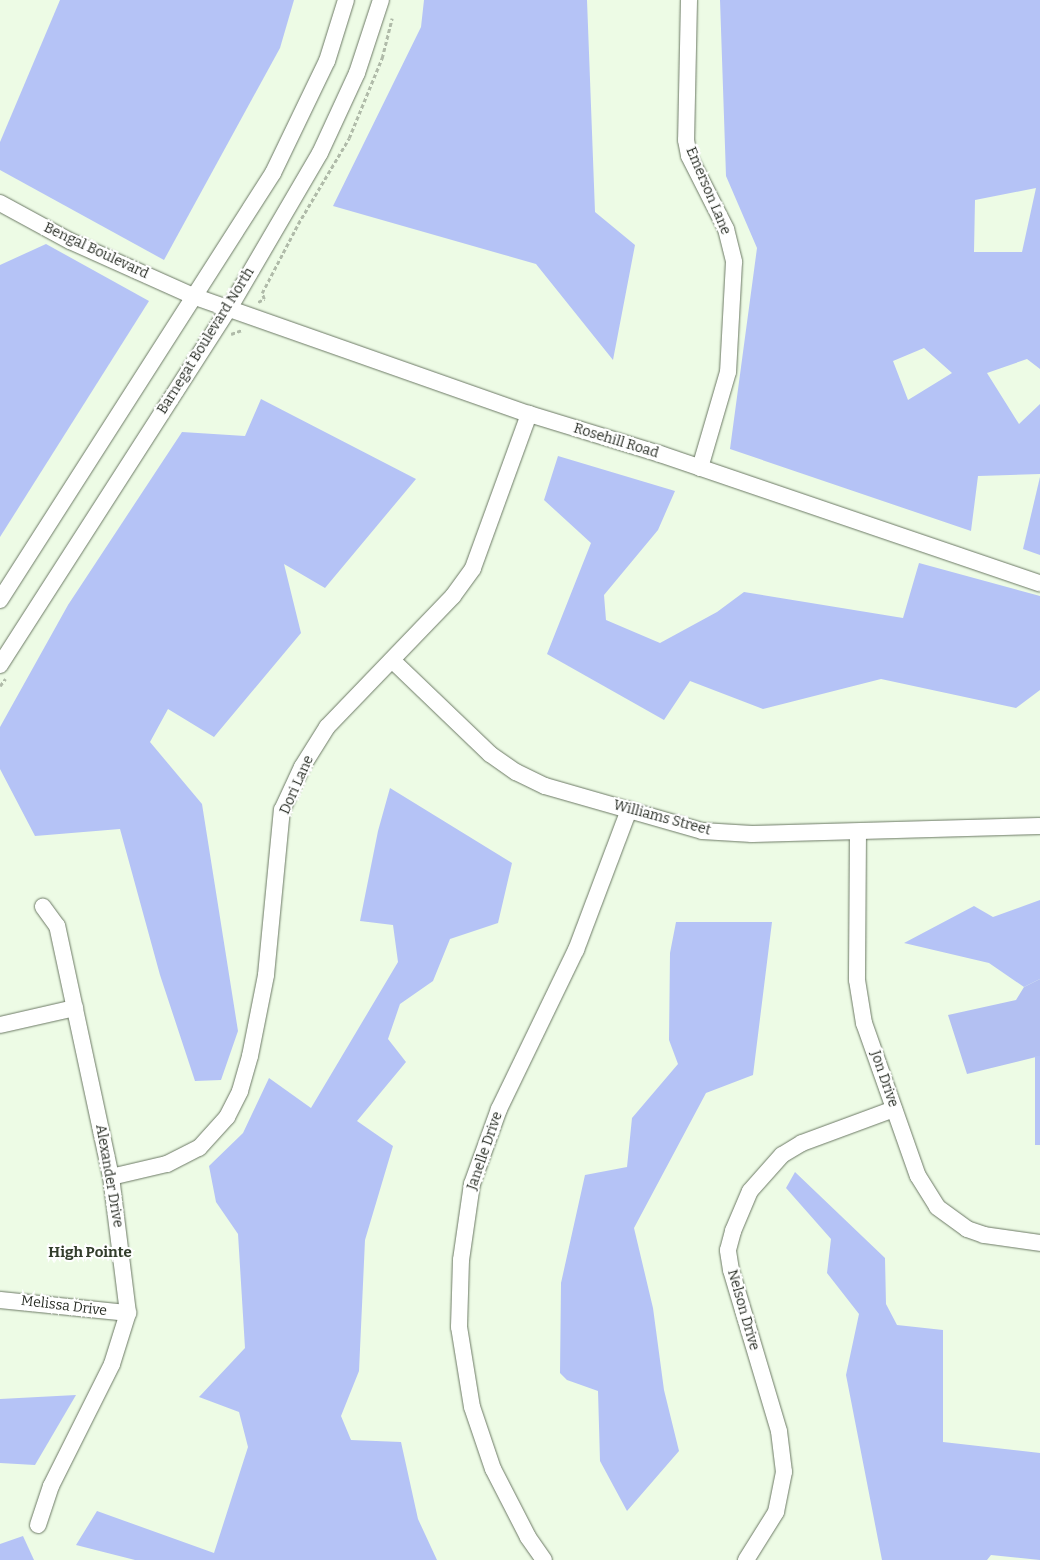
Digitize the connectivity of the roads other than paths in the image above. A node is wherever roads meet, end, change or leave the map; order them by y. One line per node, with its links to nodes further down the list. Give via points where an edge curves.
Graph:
1 (346, 0): 5 (street, via 327,61 273,173)
2 (380, 0): 6 (street, Barnegat Boulevard North, via 357,73 320,153)
3 (689, 0): 8 (street, Emerson Lane, via 686,140 690,156 726,229 734,262 728,372)
4 (0, 203): 5 (street, Bengal Boulevard, via 70,241)
5 (193, 296): 6 (street, Rosehill Road); 10 (street)
6 (230, 307): 7 (street, Rosehill Road); 12 (street, Barnegat Boulevard North)
7 (529, 414): 8 (street, Rosehill Road); 11 (street, Dori Lane, via 473,568 453,596)
8 (700, 468): 9 (street, Rosehill Road)
9 (1040, 583)
10 (0, 600)
11 (392, 660): 13 (street, Williams Street, via 490,754 516,772 545,786); 20 (street, Dori Lane, via 327,727 302,767 282,810 264,984 250,1056 240,1091 226,1117 199,1148 167,1164)
12 (0, 665)
13 (629, 810): 15 (street, Williams Street, via 725,834); 25 (street, Janelle Drive, via 576,950 499,1109 472,1184 461,1260 460,1327 472,1407 493,1469 528,1537)
14 (1040, 826): 15 (street, Williams Street)
15 (858, 832): 19 (street, Jon Drive, via 857,980 864,1023)
16 (42, 907): 17 (street, Alexander Drive, via 57,926)
17 (74, 1008): 18 (street); 20 (street, Alexander Drive)
18 (0, 1025)
19 (894, 1109): 21 (street, Jon Drive, via 918,1176 937,1207 952,1220 984,1235); 26 (street, Nelson Drive, via 802,1142 782,1155 750,1191 733,1231 728,1250 730,1270 779,1431 784,1472 776,1512)
20 (111, 1177): 23 (street, Alexander Drive)
21 (1040, 1243)
22 (0, 1300): 23 (street, Melissa Drive)
23 (128, 1313): 24 (street, Alexander Drive, via 112,1364 51,1486)
24 (38, 1525)
25 (544, 1560)
26 (746, 1560)

